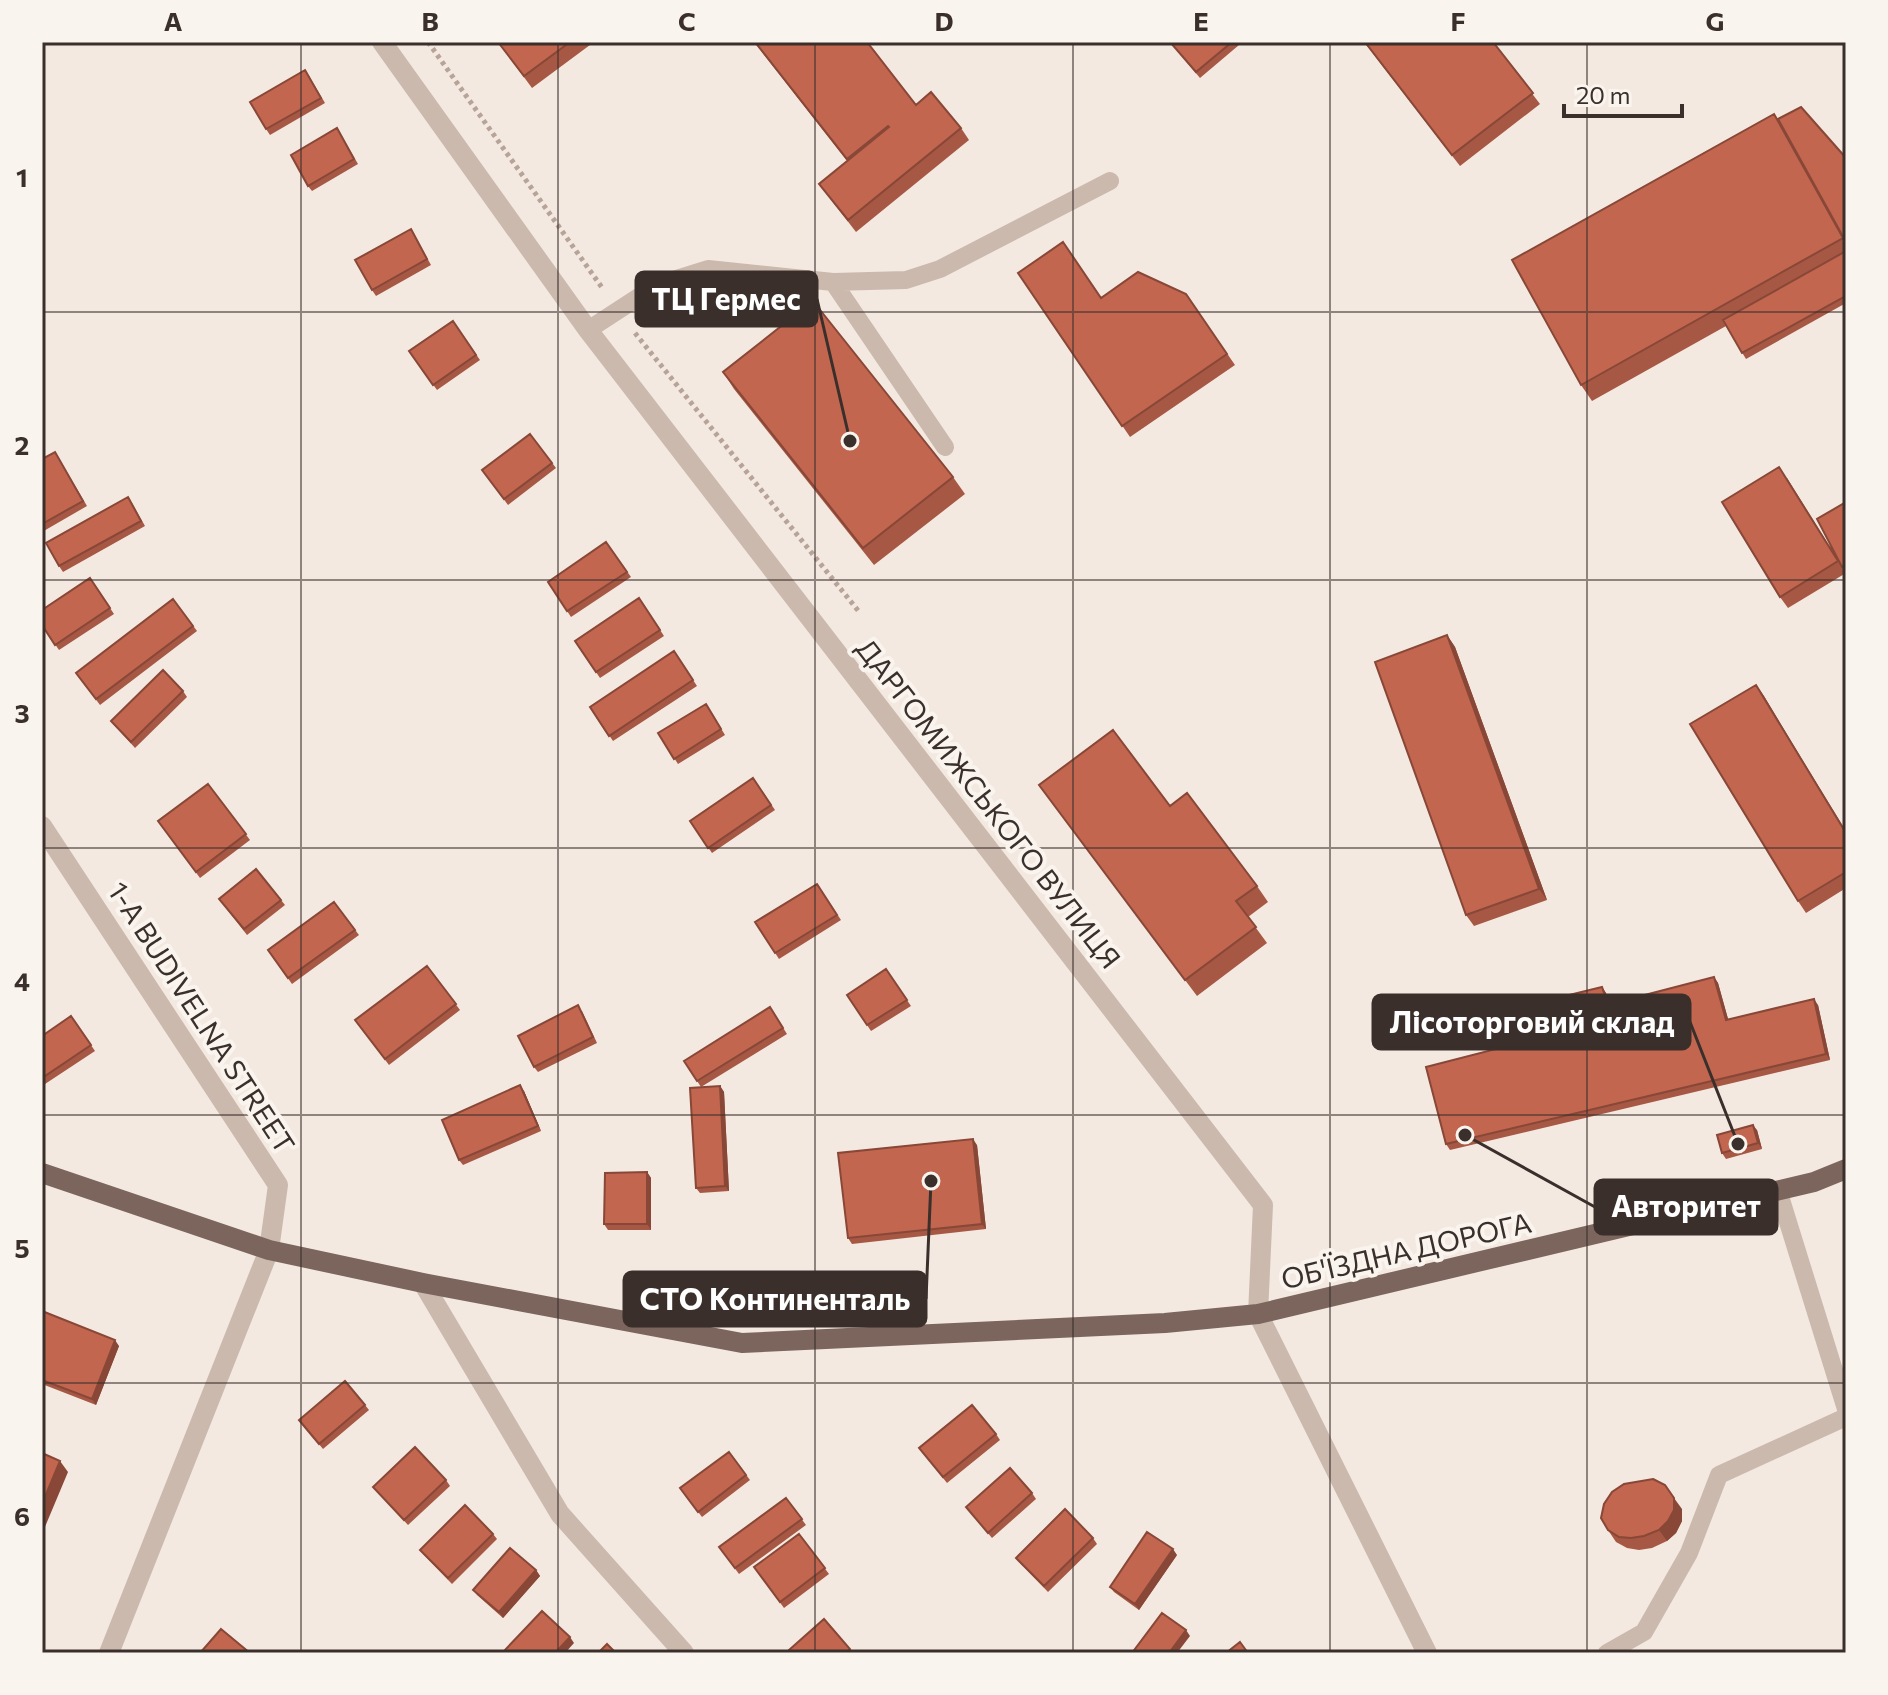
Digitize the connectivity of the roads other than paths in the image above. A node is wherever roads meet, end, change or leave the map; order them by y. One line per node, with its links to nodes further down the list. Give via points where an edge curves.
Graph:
1 (382, 42): 4 (street, ДАРГОМИЖСЬКОГО ВУЛИЦЯ)
2 (1110, 181): 3 (lane, via 940,269 906,280)
3 (833, 282): 4 (lane, via 708,269 657,285); 5 (lane)
4 (588, 330): 12 (street, ДАРГОМИЖСЬКОГО ВУЛИЦЯ, via 1263,1205)
5 (945, 447)
6 (42, 826): 10 (street, 1-A BUDIVELNA STREET, via 278,1185)
7 (1846, 1169): 9 (main road, ОБ'ЇЗДНА ДОРОГА)
8 (42, 1173): 10 (main road, ОБ'ЇЗДНА ДОРОГА)
9 (1778, 1190): 12 (main road, ОБ'ЇЗДНА ДОРОГА); 13 (lane)
10 (269, 1250): 11 (main road, ОБ'ЇЗДНА ДОРОГА); 15 (street, 1-A BUDIVELNA STREET)
11 (423, 1283): 12 (main road, ОБ'ЇЗДНА ДОРОГА, via 742,1343); 16 (street, via 560,1514)
12 (1258, 1314): 17 (street, ДАРГОМИЖСЬКОГО ВУЛИЦЯ)
13 (1846, 1409)
14 (1846, 1417): 18 (lane, via 1719,1475 1689,1553 1644,1632)
15 (109, 1653)
16 (684, 1653)
17 (1427, 1653)
18 (1607, 1653)

